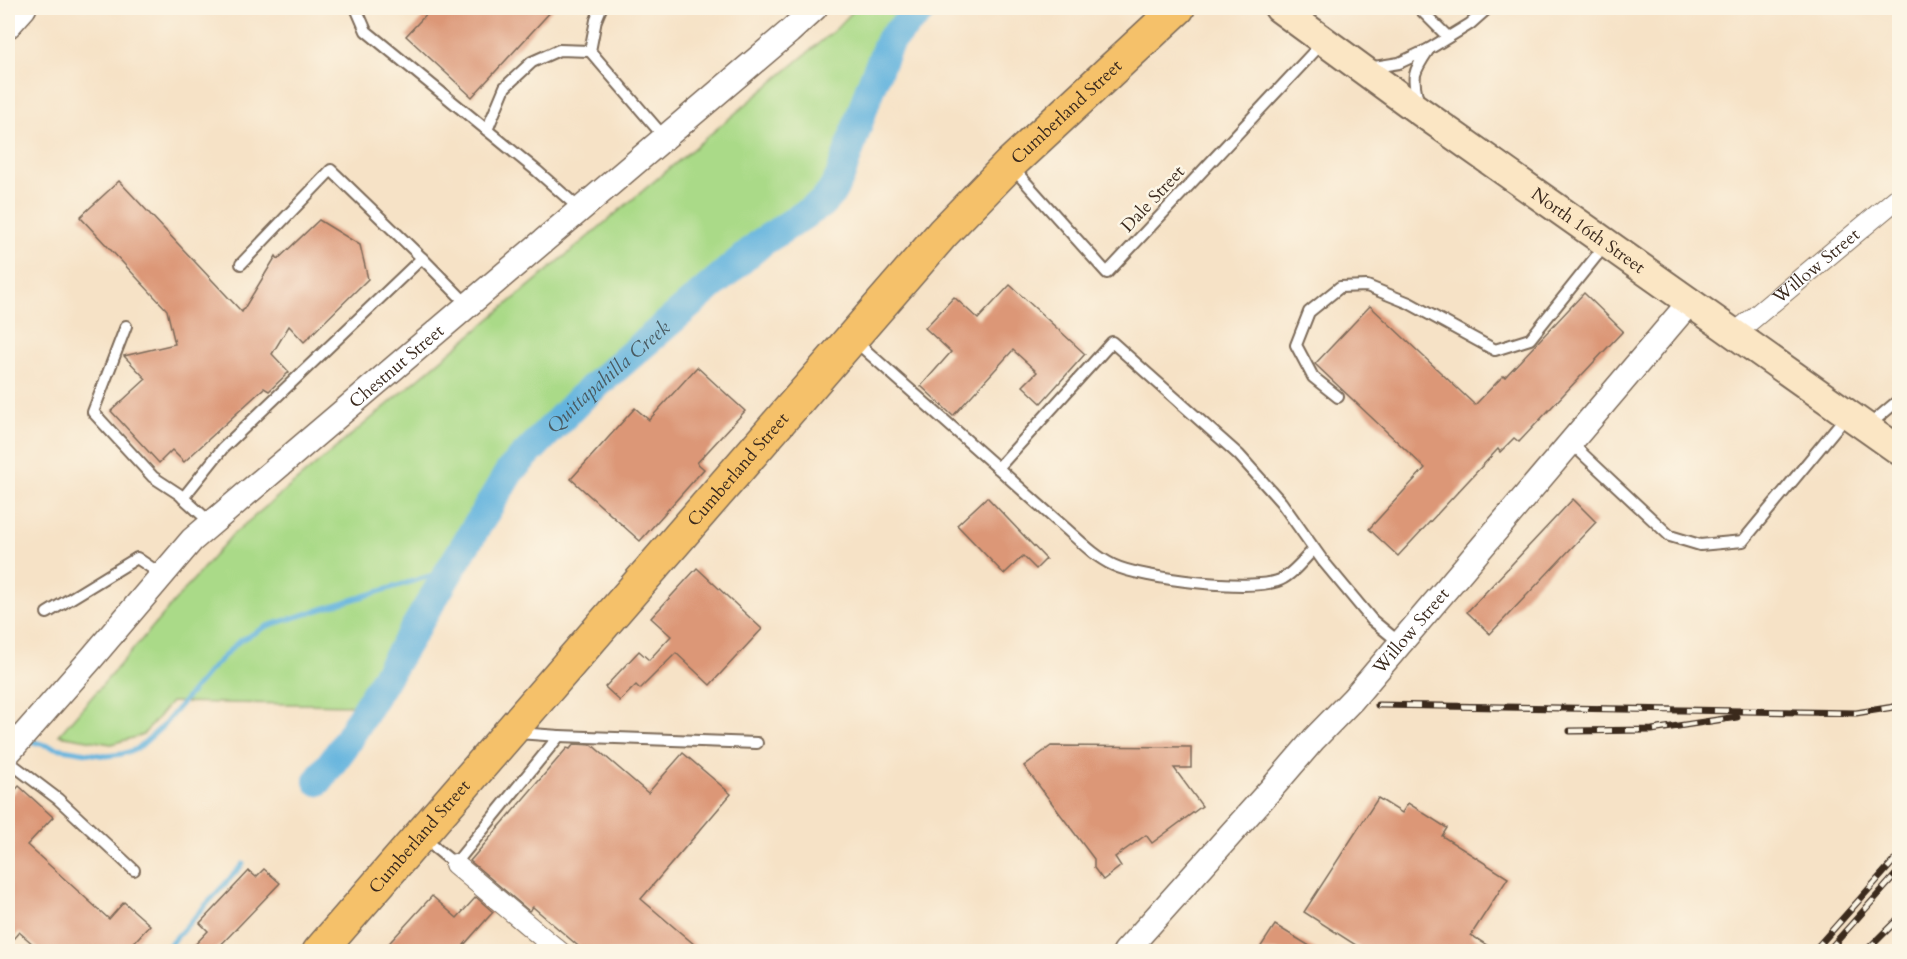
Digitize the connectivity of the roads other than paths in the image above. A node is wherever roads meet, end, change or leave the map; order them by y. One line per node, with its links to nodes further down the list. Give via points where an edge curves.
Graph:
1 (24, 8): 9 (street)
2 (356, 8): 16 (lane, via 366,31)
3 (601, 8): 13 (lane)
4 (814, 8): 17 (street, Chestnut Street)
5 (1178, 8): 18 (highway, Cumberland Street)
6 (1280, 8): 11 (main road, North 16th Street)
7 (1419, 8): 10 (lane)
8 (1488, 8): 10 (lane)
9 (8, 26)
10 (1448, 37): 12 (lane)
11 (1324, 41): 14 (main road, North 16th Street); 18 (lane, Dale Street, via 1107,273)
12 (1429, 49): 14 (lane, via 1399,63); 15 (lane, via 1413,82)
13 (590, 51): 16 (lane, via 559,50 532,62 505,87); 17 (lane)
14 (1361, 68): 15 (main road, North 16th Street)
15 (1422, 113): 21 (main road, North 16th Street)
16 (487, 130): 20 (lane)
17 (665, 138): 20 (street, Chestnut Street)
18 (1010, 164): 28 (highway, Cumberland Street, via 943,232)
19 (1899, 196): 27 (street, Willow Street)
20 (581, 210): 25 (street, Chestnut Street)
21 (1606, 243): 24 (main road, North 16th Street); 29 (lane, via 1530,339 1495,351 1409,303 1367,286 1340,287 1309,312 1296,345 1313,377)
22 (422, 258): 23 (lane, via 331,170); 25 (lane); 35 (lane, via 223,448)
23 (241, 264)
24 (1689, 303): 27 (main road, North 16th Street); 32 (street, Willow Street)
25 (469, 306): 36 (street, Chestnut Street)
26 (126, 326): 35 (lane, via 93,412 153,477)
27 (1733, 335): 31 (main road, North 16th Street)
28 (851, 338): 34 (lane); 41 (highway, Cumberland Street)
29 (1338, 397)
30 (1899, 399): 31 (lane)
31 (1857, 422): 32 (lane, via 1743,542 1700,545 1670,536); 33 (main road, North 16th Street)
32 (1570, 442): 40 (street, Willow Street)
33 (1899, 452)
34 (998, 468): 37 (lane, via 1092,552 1134,574 1261,585 1290,573); 37 (lane, via 1112,342 1239,454 1281,502)
35 (183, 498): 36 (lane)
36 (212, 524): 38 (street, Chestnut Street, via 192,540)
37 (1314, 549): 40 (lane, via 1371,620)
38 (162, 575): 39 (lane, via 137,558); 44 (street, Chestnut Street)
39 (47, 613)
40 (1400, 643): 50 (street, Willow Street)
41 (510, 732): 42 (lane); 45 (highway, Cumberland Street)
42 (559, 736): 43 (lane); 46 (lane)
43 (757, 743)
44 (9, 754): 47 (lane)
45 (419, 835): 46 (lane); 48 (highway, Cumberland Street)
46 (455, 864): 49 (street)
47 (134, 870)
48 (319, 951)
49 (560, 951)
50 (1125, 951)

